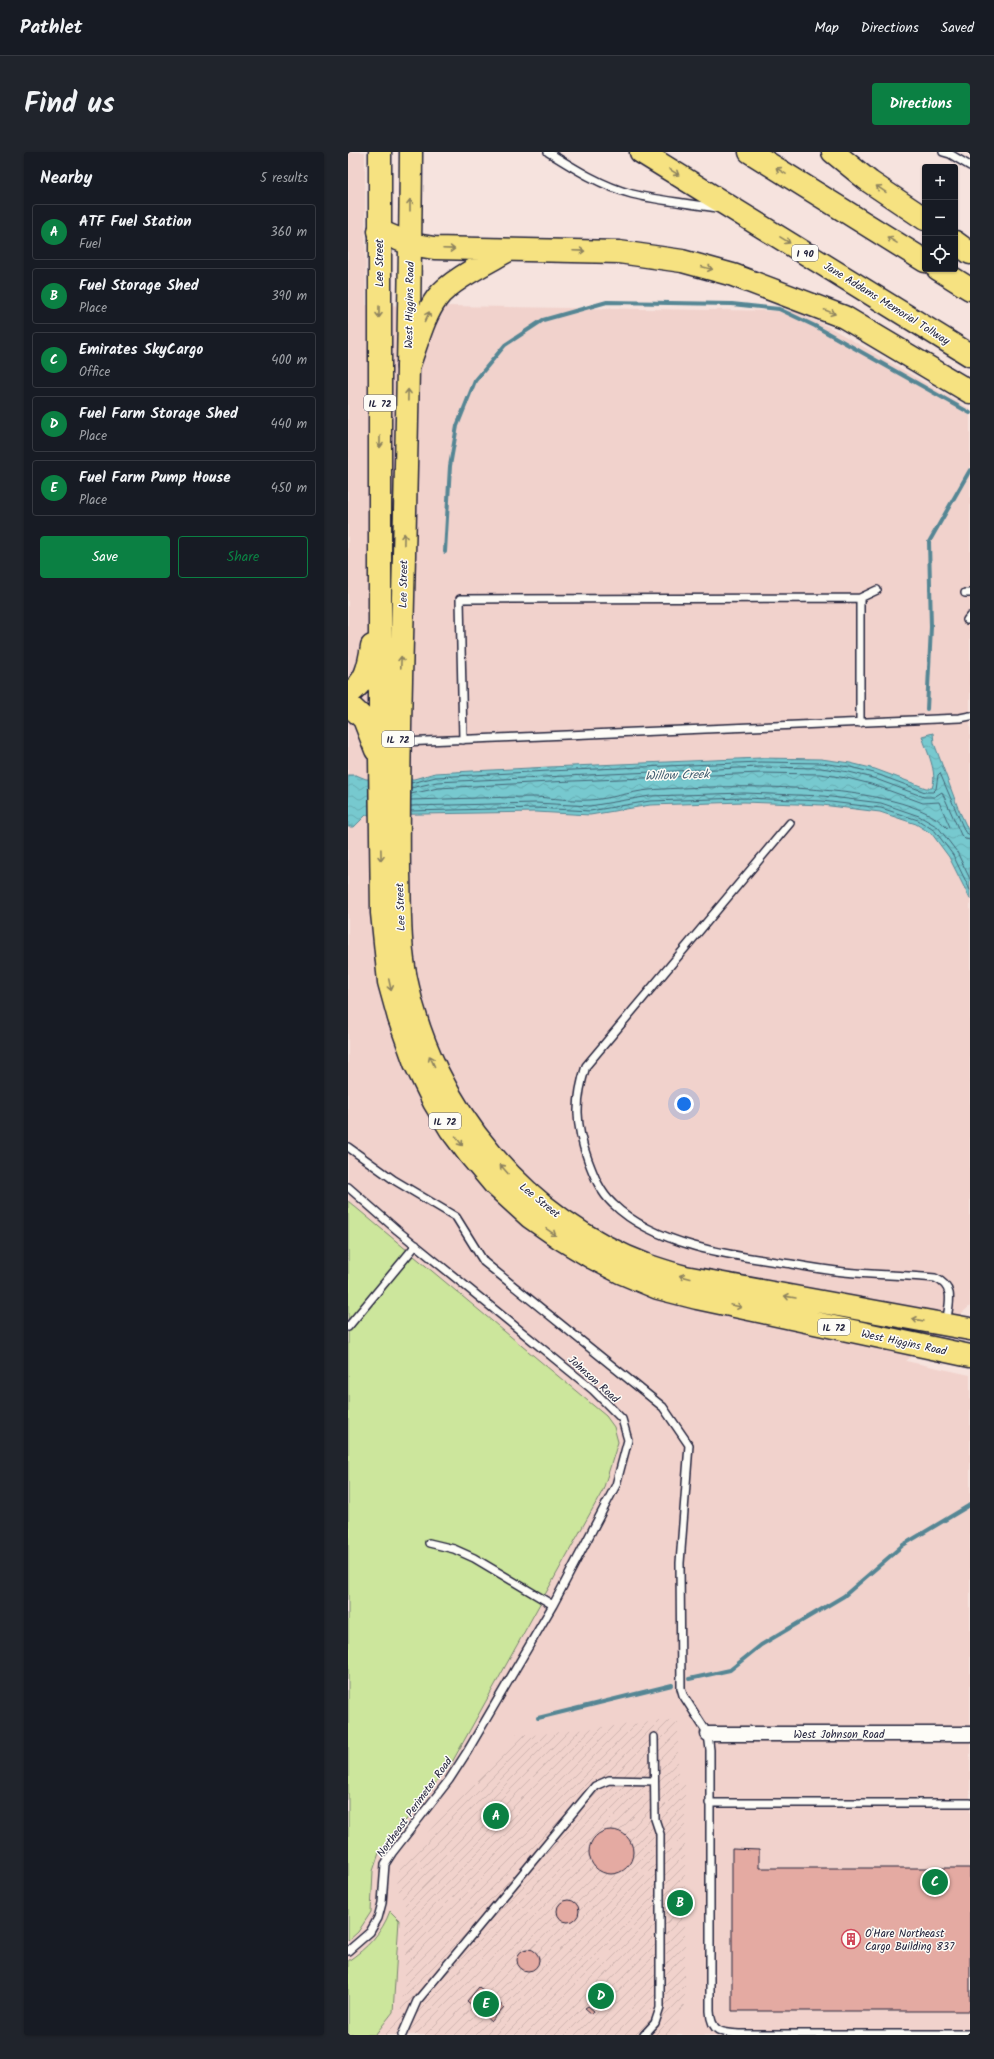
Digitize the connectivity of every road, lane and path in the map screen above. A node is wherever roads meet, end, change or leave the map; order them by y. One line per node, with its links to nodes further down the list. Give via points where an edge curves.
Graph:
1 (380, 152): 11 (main road, Lee Street / IL 72)
2 (410, 152): 12 (main road, IL 72, one-way to 2)
3 (548, 152): 9 (lane, via 598,181 633,194)
4 (640, 152): 9 (main road, Jane Addams Memorial Tollway / I 90, one-way to 9)
5 (750, 152): 16 (main road, one-way to 5)
6 (833, 152): 10 (main road, one-way to 6, via 870,182)
7 (943, 152): 8 (lane)
8 (970, 166)
9 (737, 211): 19 (main road, Jane Addams Memorial Tollway / I 90, one-way to 19)
10 (922, 217)
11 (379, 231): 12 (main road); 24 (main road, Lee Street / IL 72, one-way to 24)
12 (410, 244): 14 (main road, one-way to 14, via 434,248); 20 (main road, West Higgins Road / IL 72)
13 (958, 244): 15 (main road)
14 (507, 251): 20 (main road, one-way to 14, via 437,297 464,275); 21 (main road, one-way to 21, via 619,252 682,261 733,274 844,317)
15 (970, 253)
16 (922, 259)
17 (943, 272): 18 (main road)
18 (970, 289)
19 (970, 354)
20 (408, 367): 30 (main road, Lee Street / IL 72, one-way to 20)
21 (970, 392)
22 (877, 590): 23 (lane)
23 (860, 598): 28 (lane); 29 (lane, via 460,599)
24 (380, 608): 25 (main road, via 365,678); 31 (main road, Lee Street / IL 72)
25 (348, 694)
26 (348, 704): 31 (main road, via 364,720)
27 (970, 716): 28 (lane)
28 (860, 723): 29 (lane)
29 (463, 740): 30 (lane)
30 (398, 742): 31 (main road, Lee Street / IL 72)
31 (386, 771): 32 (main road, Lee Street / IL 72)
32 (389, 816): 37 (main road, Lee Street / IL 72, one-way to 32, via 647,1266 578,1230 538,1201 508,1173 470,1127 449,1094 430,1056 406,980); 38 (main road, Lee Street / IL 72, one-way to 38, via 382,913 389,982 415,1063 450,1130 495,1185 530,1217 560,1238 620,1272 658,1288)
33 (790, 823): 39 (lane, via 586,1066 579,1090 578,1120 585,1152 596,1182 612,1204 650,1228 699,1247 762,1260 844,1272 935,1278 944,1282 950,1293)
34 (348, 1147): 46 (lane, via 394,1180 456,1218 484,1262 663,1407 689,1445 680,1563 681,1688)
35 (348, 1187): 36 (lane, Johnson Road)
36 (416, 1245): 40 (lane); 44 (lane, Johnson Road, via 593,1390 622,1419 628,1440 616,1485)
37 (723, 1286): 39 (main road, West Higgins Road / IL 72, one-way to 37)
38 (697, 1298): 42 (main road, West Higgins Road / IL 72, one-way to 42)
39 (946, 1325): 41 (main road, West Higgins Road / IL 72)
40 (348, 1327)
41 (970, 1329)
42 (970, 1356)
43 (429, 1543): 44 (lane, via 454,1549 474,1558)
44 (553, 1604): 45 (lane, Johnson Road)
45 (486, 1719): 52 (lane, Northeast Perimeter Road, via 449,1780 388,1858 378,1918 370,1932)
46 (708, 1734): 47 (street, West Johnson Road); 50 (lane)
47 (970, 1734)
48 (654, 1737): 49 (lane)
49 (654, 1781): 54 (lane, via 609,1780 594,1786 417,2001); 55 (lane, via 655,1819 660,1834 660,2008 655,2023)
50 (709, 1803): 51 (lane); 53 (lane, via 710,2021 716,2030 727,2033)
51 (970, 1803)
52 (348, 1951)
53 (970, 2034)
54 (402, 2035)
55 (644, 2035)

